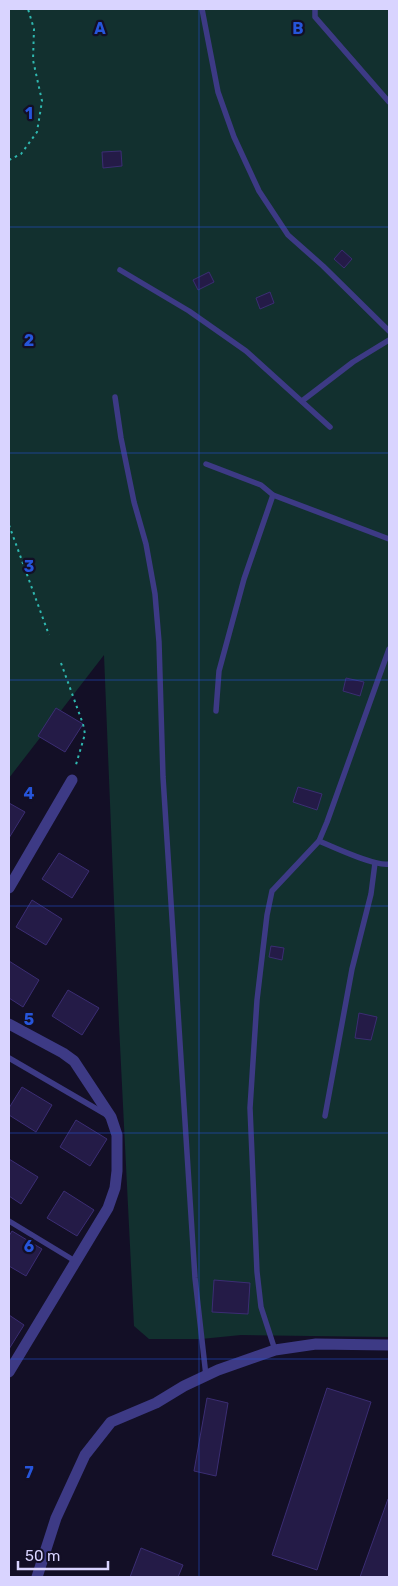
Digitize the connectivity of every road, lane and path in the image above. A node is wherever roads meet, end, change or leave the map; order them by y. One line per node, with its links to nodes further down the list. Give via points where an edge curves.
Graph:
1 (28, 9): 5 (path, via 34,29 33,60 42,102 37,132 22,154)
2 (202, 9): 7 (lane, via 218,92 259,191 288,235)
3 (315, 9): 4 (lane, via 315,17)
4 (389, 102)
5 (9, 160)
6 (120, 270): 10 (lane, via 189,310 246,351)
7 (389, 330)
8 (389, 340): 10 (lane, via 353,362)
9 (115, 397): 34 (lane, via 155,594 195,1278)
10 (302, 401): 11 (lane)
11 (330, 427)
12 (206, 464): 13 (lane, via 261,486)
13 (273, 495): 15 (lane); 19 (lane, via 244,579 219,671)
14 (9, 525): 16 (path)
15 (389, 539)
16 (49, 635)
17 (389, 649): 21 (lane)
18 (61, 663): 20 (path, via 84,734)
19 (216, 711)
20 (72, 780): 24 (street)
21 (318, 841): 22 (lane); 32 (lane, via 272,891 257,1000 250,1108 257,1272 261,1307)
22 (375, 863): 23 (lane); 27 (lane, via 372,894 352,969)
23 (389, 864)
24 (9, 888)
25 (9, 1024): 28 (street, via 74,1060)
26 (9, 1058): 28 (lane)
27 (325, 1116)
28 (111, 1117): 30 (street, via 117,1135 114,1188 108,1208)
29 (9, 1221): 30 (lane)
30 (75, 1260): 33 (street)
31 (389, 1345): 32 (street, via 316,1344)
32 (275, 1350): 34 (street)
33 (9, 1372)
34 (206, 1376): 35 (street, via 156,1403 111,1422 85,1455 56,1518)
35 (37, 1577)

